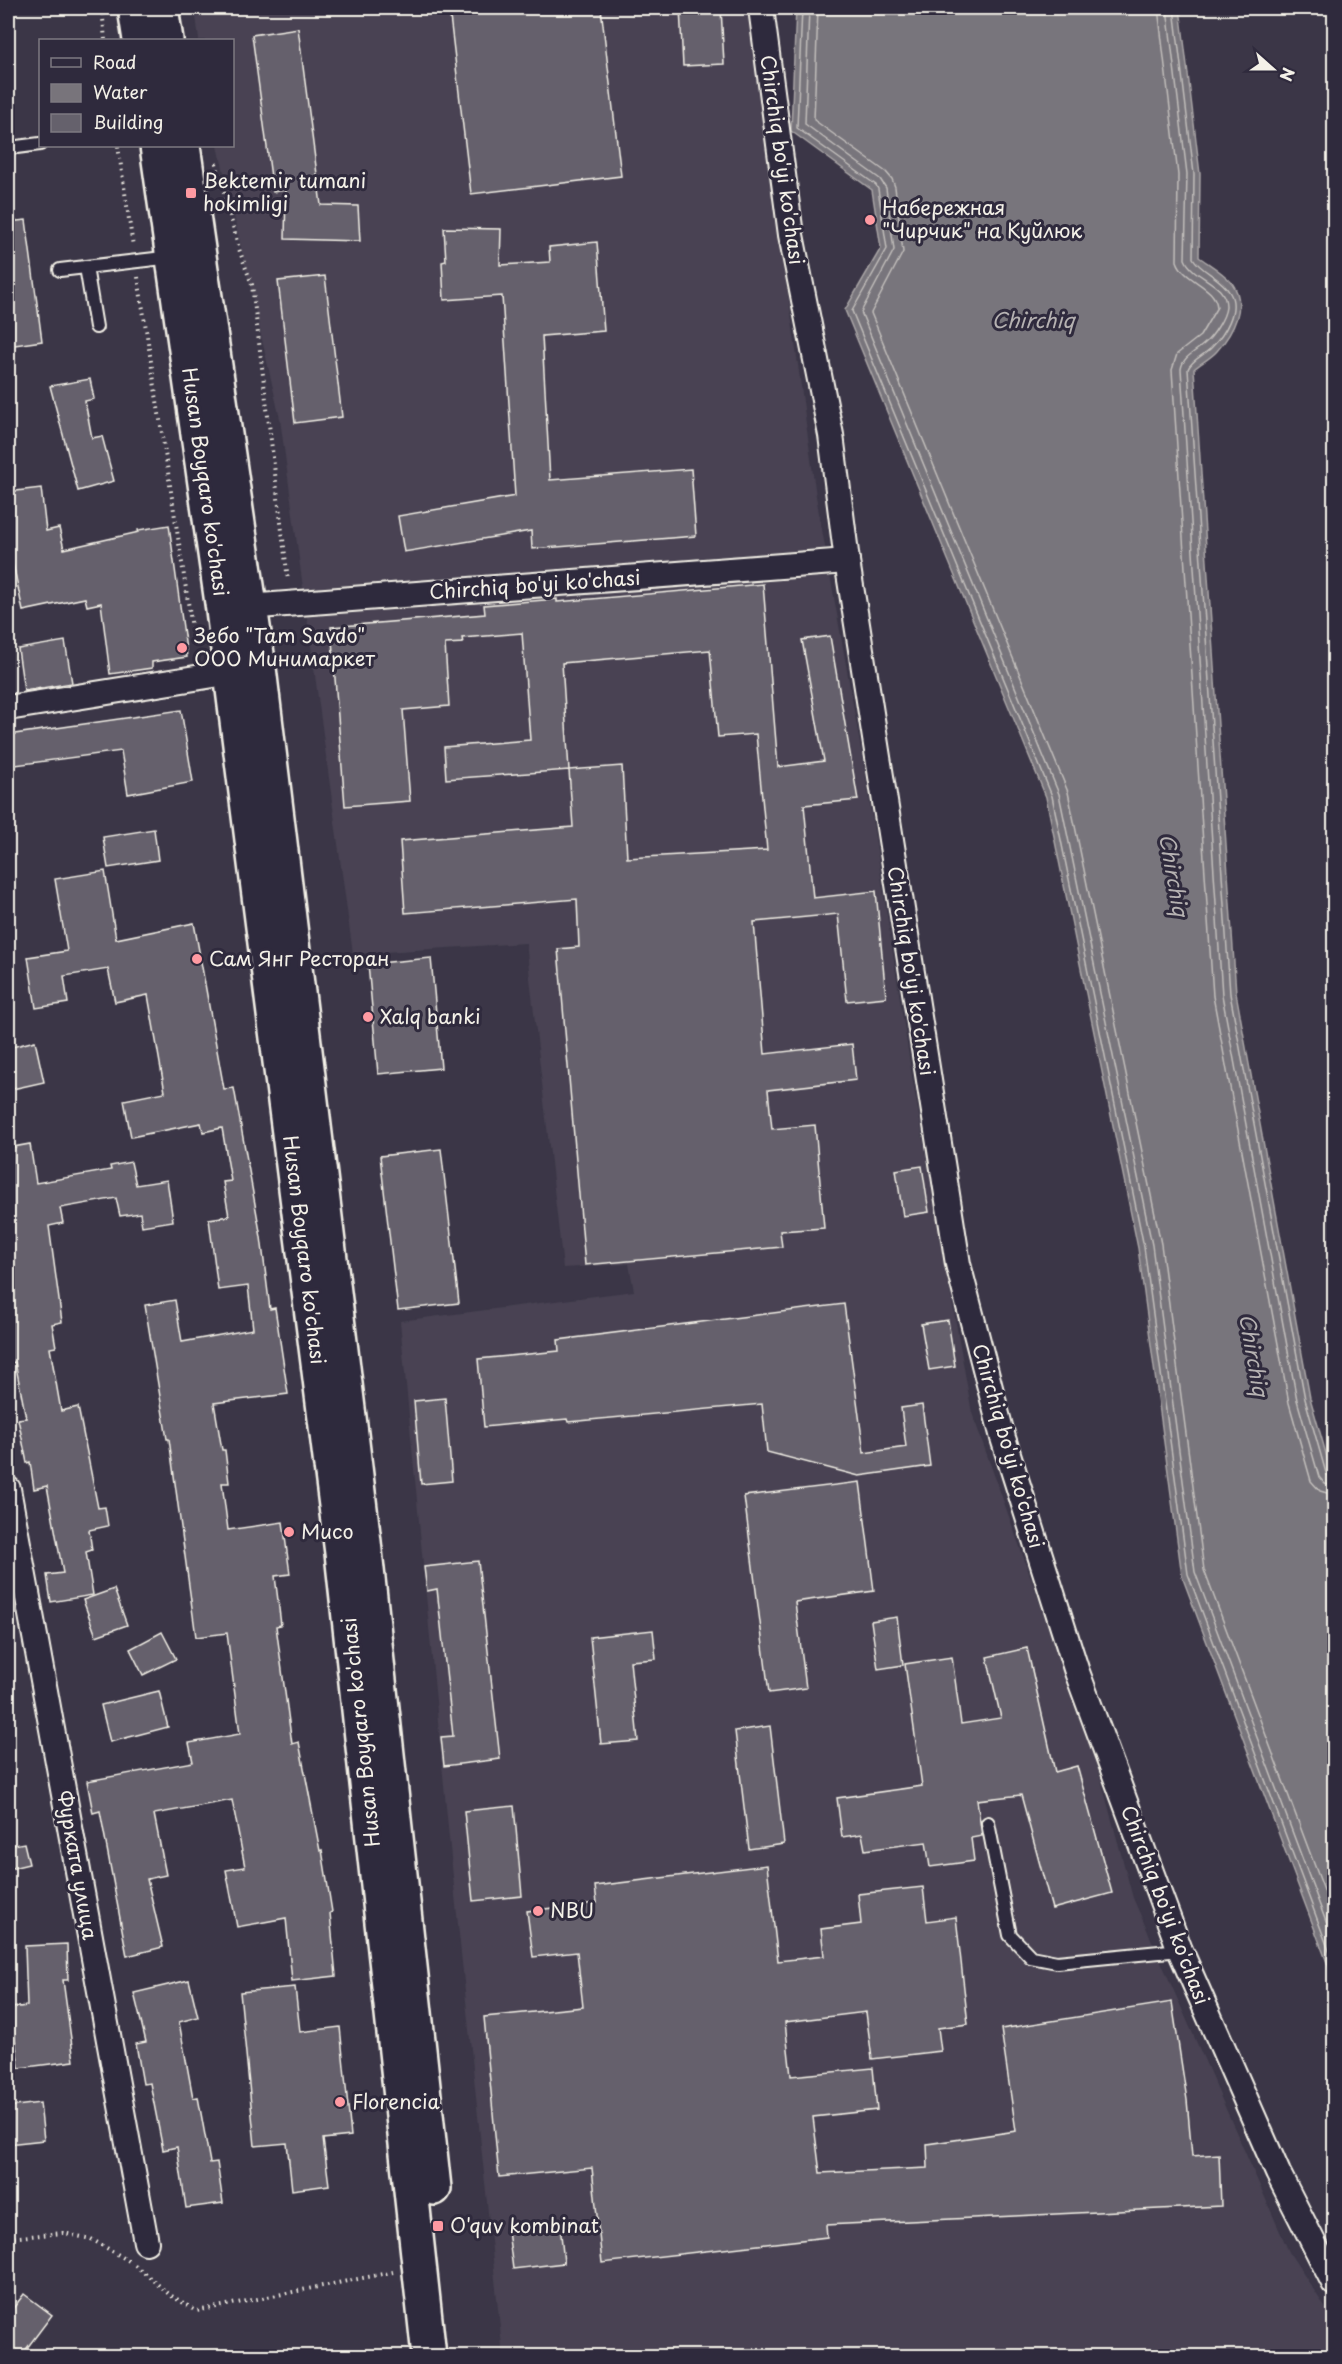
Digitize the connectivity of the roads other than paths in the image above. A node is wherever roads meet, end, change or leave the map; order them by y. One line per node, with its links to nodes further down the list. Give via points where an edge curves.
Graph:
1 (135, 8): 4 (main road)
2 (161, 8): 5 (main road)
3 (760, 8): 14 (street, Chirchiq bo'yi ko'chasi, via 791,235 831,435)
4 (140, 39)
5 (166, 39)
6 (39, 144): 7 (lane)
7 (17, 147)
8 (157, 147): 10 (main road, Husan Boyqaro ko'chasi)
9 (183, 147): 15 (main road, Husan Boyqaro ko'chasi)
10 (173, 257): 11 (lane); 15 (main road, Husan Boyqaro ko'chasi)
11 (86, 267): 12 (lane); 13 (lane)
12 (60, 270)
13 (96, 327)
14 (847, 561): 15 (street, Chirchiq bo'yi ko'chasi); 20 (street, Chirchiq bo'yi ko'chasi, via 958,1264 1037,1551 1077,1672)
15 (237, 608): 16 (main road, Husan Boyqaro ko'chasi)
16 (245, 670): 17 (street); 23 (main road, Husan Boyqaro ko'chasi); 24 (main road, Husan Boyqaro ko'chasi, via 364,1542)
17 (8, 708)
18 (8, 1489): 21 (street, Фурката улица)
19 (988, 1823): 20 (lane, via 1010,1935 1031,1957 1057,1962)
20 (1180, 1950): 22 (street, Chirchiq bo'yi ko'chasi, via 1278,2173)
21 (146, 2242)
22 (1335, 2283)
23 (429, 2356)
24 (452, 2356)

